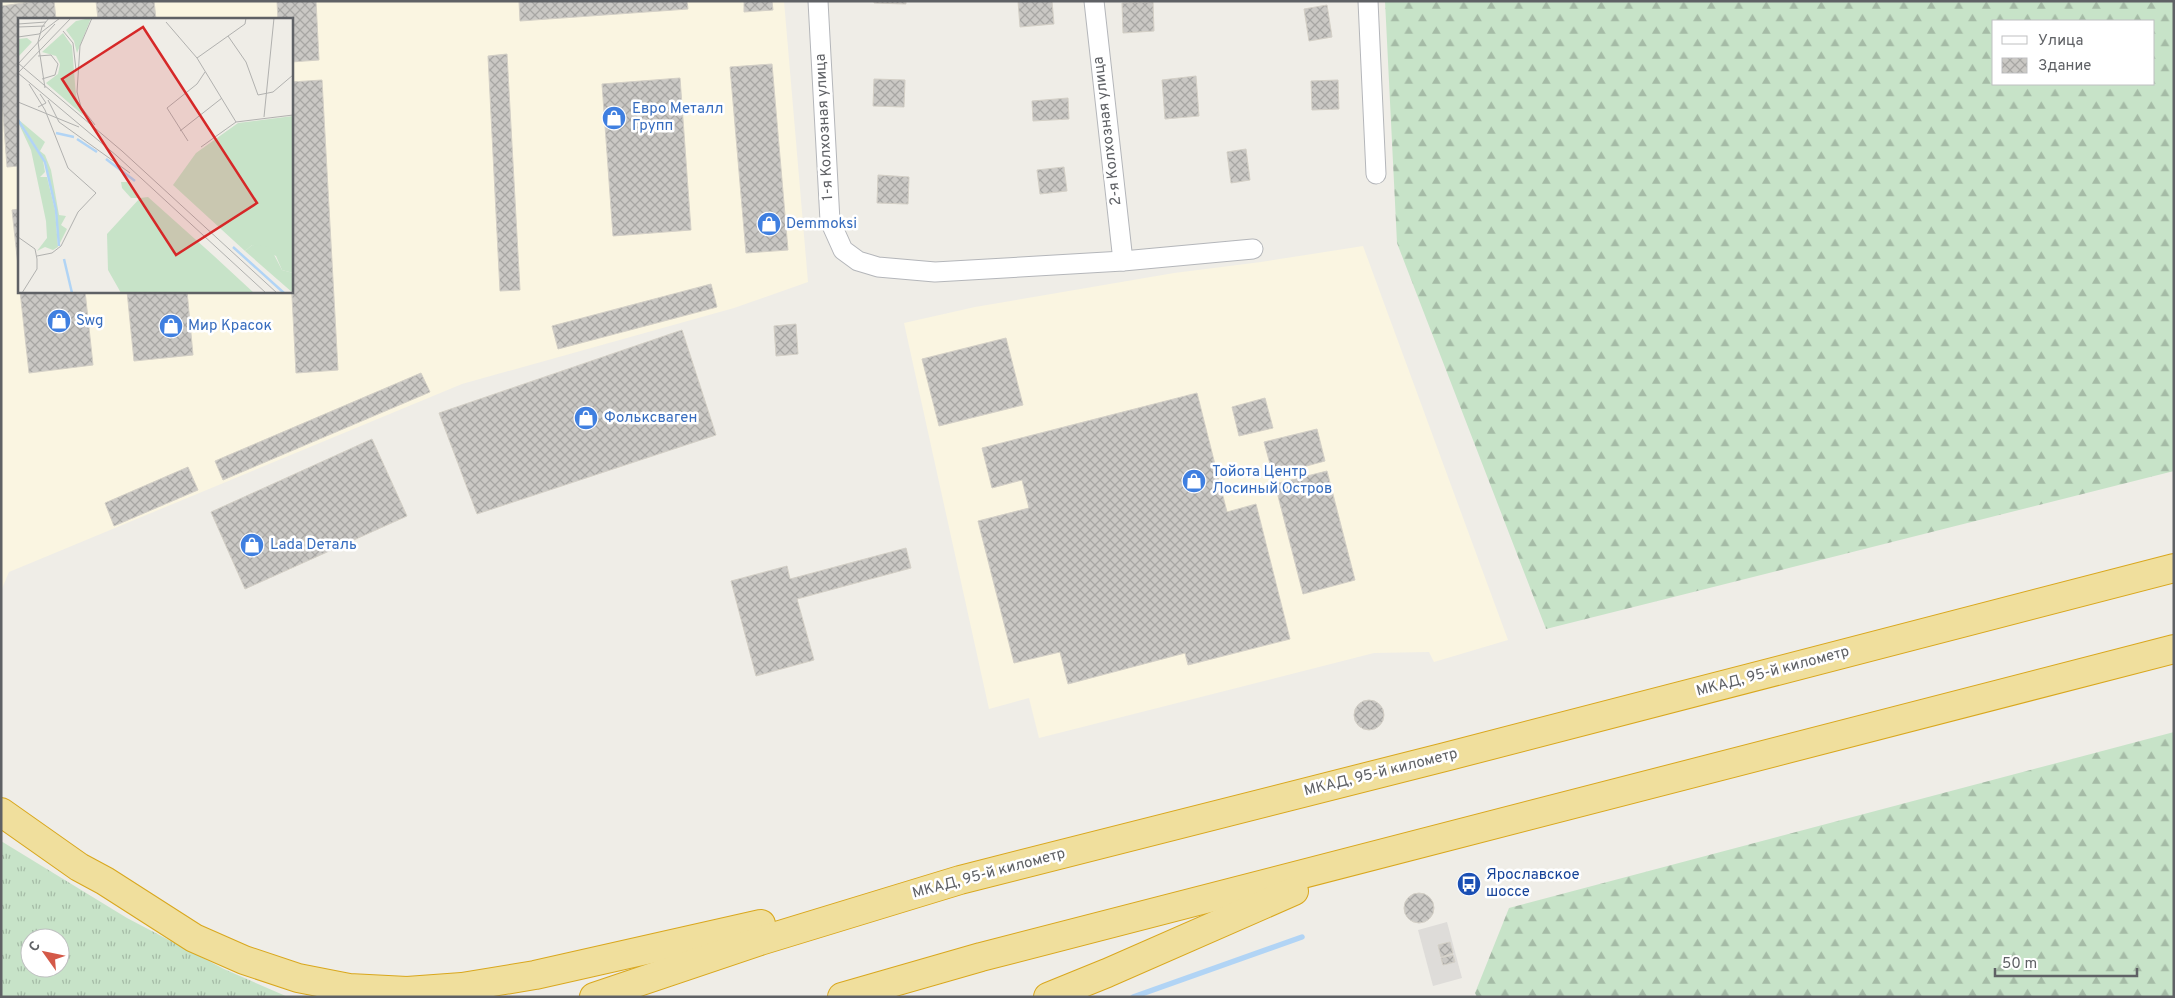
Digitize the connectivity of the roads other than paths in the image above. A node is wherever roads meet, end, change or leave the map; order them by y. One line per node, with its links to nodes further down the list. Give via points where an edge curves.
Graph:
1 (818, 1): 6 (street, 1-я Колхозная улица, via 830,221 843,250 858,262 878,267 935,272)
2 (1094, 1): 6 (street, 2-я Колхозная улица)
3 (1368, 1): 4 (street)
4 (1376, 174)
5 (1252, 249): 6 (street)
6 (1123, 262)
7 (2174, 568): 11 (highway, МКАД, 95-й километр)
8 (2174, 650): 10 (highway)
9 (1, 812): 11 (highway, via 79,867 194,938 244,960 298,978 350,988 407,991 462,987 535,975)
10 (1366, 859): 13 (highway, via 981,957); 14 (highway)
11 (960, 880): 12 (highway, МКАД, 95-й километр, via 760,941)
12 (594, 997)
13 (842, 997)
14 (1048, 997)

